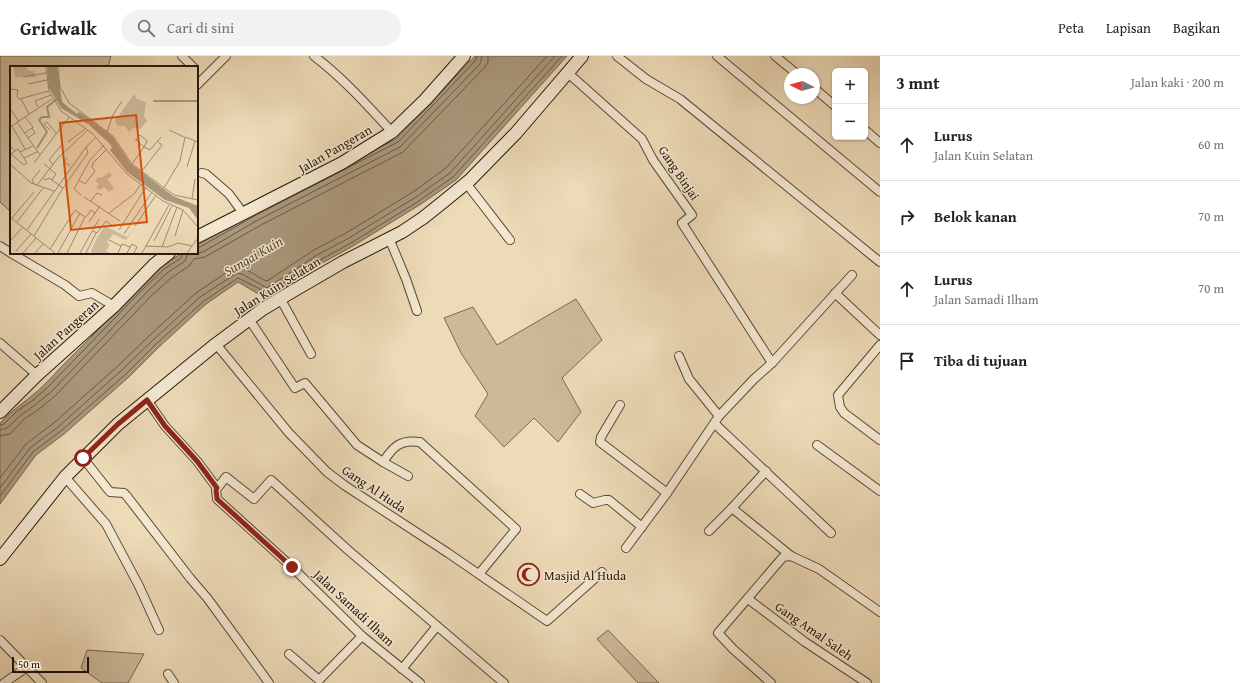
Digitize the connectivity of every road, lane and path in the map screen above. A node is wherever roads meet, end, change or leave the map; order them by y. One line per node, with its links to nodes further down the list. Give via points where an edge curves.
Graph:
1 (182, 56): 9 (street)
2 (226, 56): 13 (street)
3 (314, 56): 17 (street, via 353,90)
4 (463, 56): 17 (street, Jalan Pangeran, via 425,100)
5 (582, 56): 12 (street, Jalan Kuin Selatan)
6 (617, 56): 31 (street, via 646,79 680,99)
7 (717, 56): 22 (street)
8 (775, 56): 10 (street)
9 (192, 66)
10 (790, 68)
11 (198, 72): 13 (street)
12 (568, 73): 21 (street, Jalan Kuin Selatan, via 516,133); 44 (street, Gang Binjai, via 642,138 653,160 692,215 682,223)
13 (204, 78): 14 (street)
14 (198, 84)
15 (820, 93): 16 (street)
16 (833, 104)
17 (392, 132): 23 (street, Jalan Pangeran, via 342,163)
18 (868, 133): 19 (street)
19 (880, 143)
20 (202, 173): 23 (street, via 228,194)
21 (466, 183): 25 (street, Jalan Kuin Selatan, via 422,218); 26 (street)
22 (880, 192)
23 (243, 213): 24 (street, Jalan Pangeran)
24 (198, 236)
25 (389, 238): 34 (street, Jalan Kuin Selatan); 36 (street)
26 (510, 240)
27 (0, 246): 28 (street)
28 (10, 252)
29 (13, 254): 35 (street, via 79,296 92,293)
30 (168, 254): 35 (street, Jalan Pangeran)
31 (880, 262)
32 (852, 275): 33 (street)
33 (835, 293): 38 (street); 44 (street)
34 (280, 298): 37 (street, Jalan Kuin Selatan); 42 (street)
35 (114, 306): 45 (street, Jalan Pangeran)
36 (417, 311)
37 (249, 319): 40 (street, Jalan Kuin Selatan); 54 (street, via 295,388 305,383 357,445)
38 (880, 335)
39 (0, 343): 45 (street)
40 (216, 344): 46 (street, Jalan Kuin Selatan); 70 (street, Gang Al Huda, via 289,433 327,472)
41 (880, 345): 51 (street, via 838,395 844,413)
42 (311, 354)
43 (679, 356): 49 (street, via 689,379)
44 (772, 363): 49 (street)
45 (37, 375): 48 (street, Jalan Pangeran)
46 (147, 400): 53 (street, Jalan Kuin Selatan); 58 (street, Jalan Samadi Ilham, via 165,426 197,461)
47 (620, 405): 60 (street, via 600,442)
48 (1, 409)
49 (719, 416): 50 (street)
50 (715, 424): 55 (street); 60 (street)
51 (880, 440)
52 (817, 445): 59 (street)
53 (83, 458): 57 (street, Jalan Kuin Selatan); 84 (street, via 110,492 126,495 208,599)
54 (383, 462): 56 (street); 70 (street, via 398,445 420,442 516,529)
55 (766, 471): 62 (street); 65 (street)
56 (408, 476)
57 (66, 477): 68 (street, Jalan Kuin Selatan); 74 (street, via 106,524)
58 (217, 488): 73 (street, via 226,477 254,499 271,480); 75 (street, Jalan Samadi Ilham, via 217,499 292,567)
59 (880, 491)
60 (667, 493): 63 (street)
61 (580, 494): 63 (street, via 593,503 609,500)
62 (732, 508): 64 (street); 67 (street)
63 (642, 526): 66 (street)
64 (709, 531)
65 (831, 533)
66 (626, 548)
67 (787, 556): 71 (street); 72 (street, via 819,569)
68 (0, 559)
69 (602, 572): 70 (street, Gang Al Huda, via 547,621)
70 (479, 574)
71 (748, 599): 87 (street, via 718,633); 88 (street, Gang Amal Saleh, via 805,642)
72 (880, 612)
73 (437, 626): 79 (street); 86 (street)
74 (159, 630)
75 (362, 636): 77 (street, via 320,680); 79 (street, Jalan Samadi Ilham)
76 (0, 640): 78 (street)
77 (289, 654)
78 (27, 667): 81 (street); 82 (street)
79 (402, 669): 85 (street, Jalan Samadi Ilham)
80 (168, 674): 83 (street)
81 (4, 683)
82 (42, 683)
83 (174, 683)
84 (268, 683)
85 (420, 683)
86 (504, 683)
87 (771, 683)
88 (867, 683)

